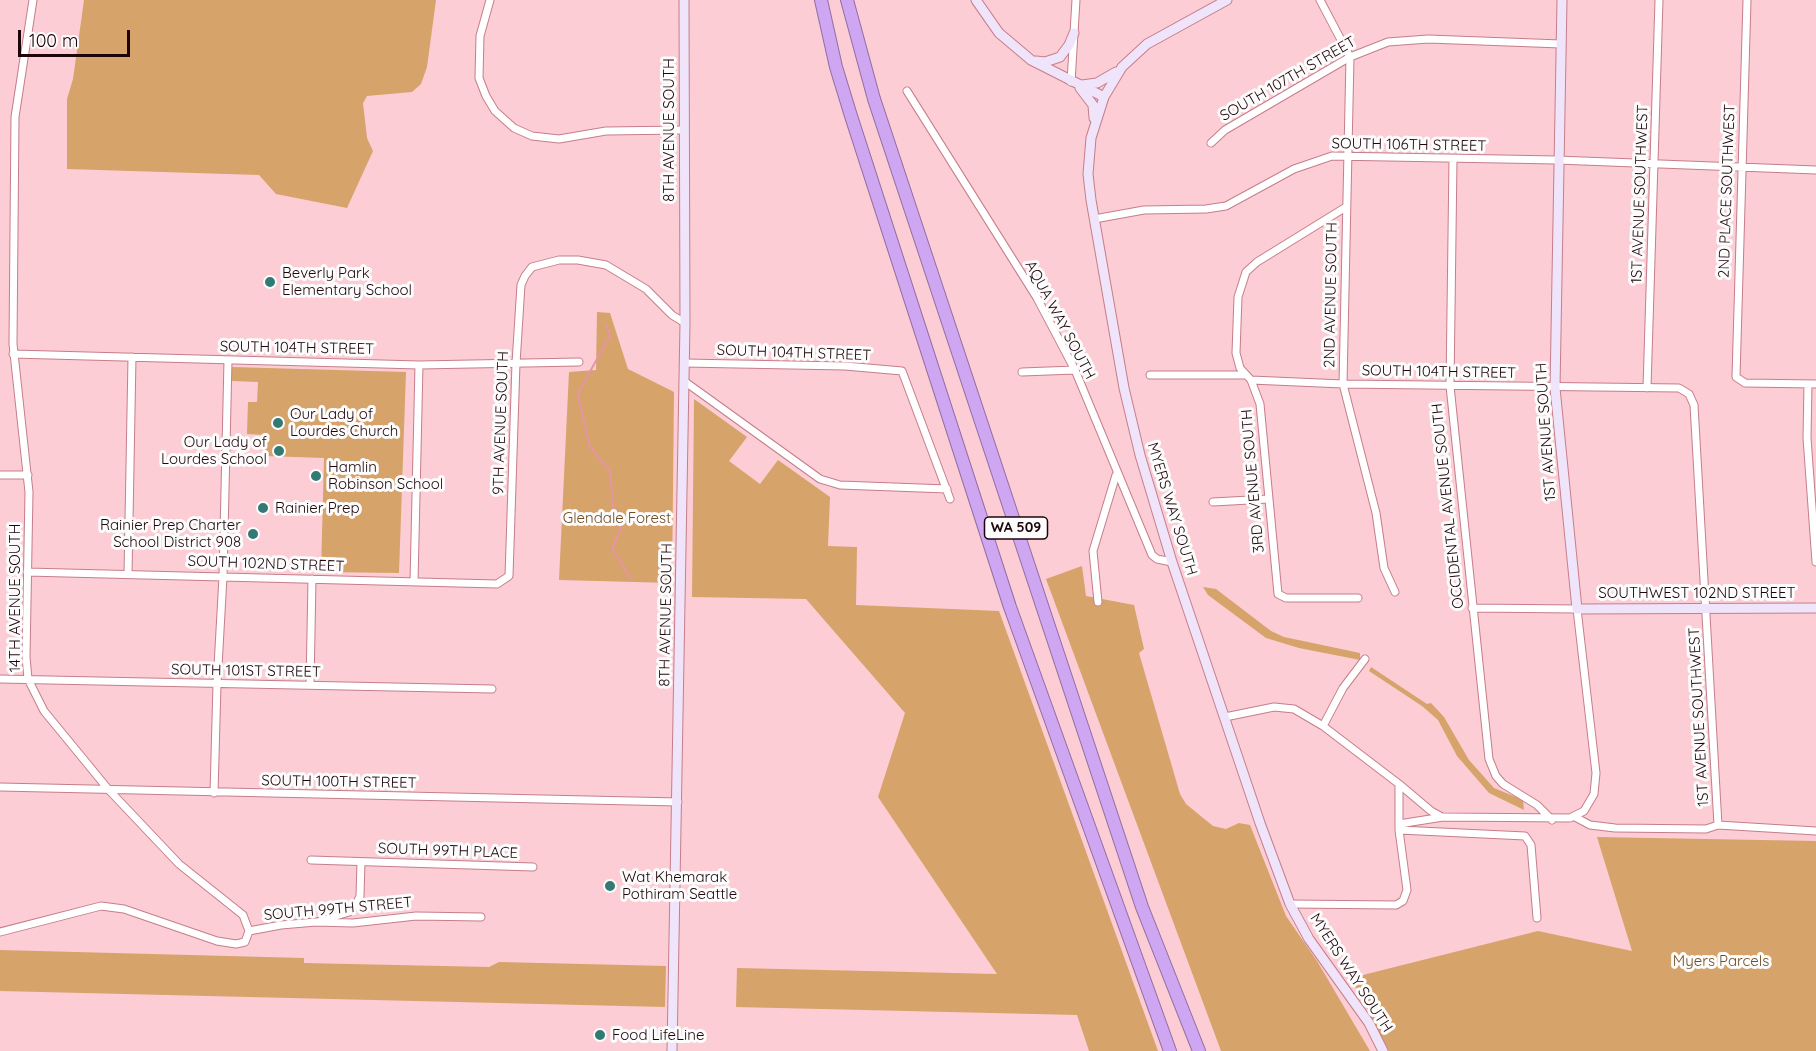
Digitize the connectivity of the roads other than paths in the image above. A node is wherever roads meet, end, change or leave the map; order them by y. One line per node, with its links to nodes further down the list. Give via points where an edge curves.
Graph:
1 (33, 0): 33 (street, 14TH AVENUE SOUTH, via 15,117)
2 (490, 0): 21 (street, via 480,36 479,78 495,111 514,128 532,136 559,139 606,131)
3 (684, 0): 21 (street, 8TH AVENUE SOUTH)
4 (848, 0): 105 (highway, WA 509, via 874,99 1142,907)
5 (976, 0): 16 (street, via 999,33)
6 (1076, 0): 13 (street)
7 (1227, 0): 17 (street, MYERS WAY SOUTH, via 1154,40)
8 (1320, 0): 15 (street, 2ND AVENUE SOUTH)
9 (1562, 0): 14 (street, 1ST AVENUE SOUTH)
10 (1659, 0): 27 (street, 1ST AVENUE SOUTHWEST)
11 (1748, 0): 28 (street, 2ND PLACE SOUTHWEST)
12 (822, 3): 104 (highway, WA 509, via 851,116 1010,607)
13 (1074, 33): 16 (street, via 1060,57 1045,62); 18 (street)
14 (1561, 44): 15 (street, SOUTH 107TH STREET, via 1401,40); 26 (street, 1ST AVENUE SOUTH)
15 (1350, 57): 23 (street, SOUTH 107TH STREET, via 1225,130); 24 (street, 2ND AVENUE SOUTH)
16 (1031, 60): 18 (street)
17 (1122, 67): 18 (street, via 1097,83); 20 (street, MYERS WAY SOUTH)
18 (1074, 83): 20 (street); 22 (street, via 1093,105)
19 (907, 92): 40 (street, AQUA WAY SOUTH, via 1037,298)
20 (1104, 97): 22 (street, MYERS WAY SOUTH)
21 (683, 130): 32 (street, 8TH AVENUE SOUTH)
22 (1093, 130): 31 (street, MYERS WAY SOUTH, via 1088,174)
23 (1210, 143)
24 (1347, 155): 25 (street, SOUTH 106TH STREET); 30 (street, 2ND AVENUE SOUTH); 31 (street, SOUTH 106TH STREET, via 1305,164 1237,202 1215,209 1144,210)
25 (1453, 159): 26 (street, SOUTH 106TH STREET); 49 (street, OCCIDENTAL AVENUE SOUTH)
26 (1557, 160): 27 (street, SOUTH 106TH STREET); 50 (street, 1ST AVENUE SOUTH)
27 (1655, 164): 28 (street, SOUTH 106TH STREET); 51 (street, 1ST AVENUE SOUTHWEST)
28 (1741, 168): 29 (street, SOUTH 106TH STREET); 47 (street, 2ND PLACE SOUTHWEST, via 1735,358 1739,382)
29 (1816, 170)
30 (1346, 207): 43 (street, via 1246,272 1238,297 1236,353); 46 (street, 2ND AVENUE SOUTH)
31 (1094, 219): 60 (street, MYERS WAY SOUTH, via 1131,421)
32 (685, 323): 37 (street, 9TH AVENUE SOUTH, via 646,289 606,265 559,260 532,267 521,285); 38 (street, 8TH AVENUE SOUTH)
33 (13, 354): 34 (street, SOUTH 104TH STREET); 54 (street, 14TH AVENUE SOUTH)
34 (132, 357): 35 (street, SOUTH 104TH STREET); 63 (street)
35 (228, 360): 39 (street, SOUTH 104TH STREET); 64 (street)
36 (579, 362): 37 (street, SOUTH 104TH STREET)
37 (516, 363): 39 (street, SOUTH 104TH STREET); 66 (street, 9TH AVENUE SOUTH, via 509,576)
38 (684, 363): 45 (street, 8TH AVENUE SOUTH); 56 (street, SOUTH 104TH STREET, via 902,371)
39 (419, 365): 67 (street)
40 (1075, 370): 41 (street); 55 (street, AQUA WAY SOUTH)
41 (1022, 372)
42 (1150, 375): 43 (street)
43 (1244, 375): 44 (street)
44 (1251, 380): 46 (street, SOUTH 104TH STREET); 58 (street, 3RD AVENUE SOUTH, via 1260,404)
45 (684, 381): 56 (street, via 820,479 840,485); 87 (street, 8TH AVENUE SOUTH)
46 (1343, 384): 49 (street, SOUTH 104TH STREET); 68 (street, 2ND AVENUE SOUTH, via 1376,513 1384,568)
47 (1808, 384): 48 (street); 61 (street, via 1807,438)
48 (1816, 384)
49 (1450, 386): 50 (street, SOUTH 104TH STREET); 71 (street, OCCIDENTAL AVENUE SOUTH)
50 (1555, 388): 51 (street, SOUTH 104TH STREET); 74 (street, 1ST AVENUE SOUTH)
51 (1647, 388): 52 (street, SOUTH 104TH STREET, via 1679,388)
52 (1689, 394): 72 (street, 1ST AVENUE SOUTHWEST, via 1694,405)
53 (0, 475): 54 (street)
54 (28, 475): 62 (street, 14TH AVENUE SOUTH)
55 (1116, 475): 60 (street, AQUA WAY SOUTH, via 1152,555); 70 (street, via 1094,551)
56 (947, 489): 57 (street)
57 (950, 499)
58 (1268, 500): 59 (street); 69 (street, 3RD AVENUE SOUTH, via 1277,591 1281,597)
59 (1213, 502)
60 (1172, 562): 81 (street, MYERS WAY SOUTH)
61 (1816, 562)
62 (27, 572): 63 (street, SOUTH 102ND STREET); 77 (street, 14TH AVENUE SOUTH)
63 (128, 574): 64 (street, SOUTH 102ND STREET)
64 (223, 577): 65 (street, SOUTH 102ND STREET); 78 (street)
65 (312, 579): 67 (street, SOUTH 102ND STREET); 79 (street)
66 (503, 581): 67 (street, SOUTH 102ND STREET)
67 (414, 582)
68 (1395, 592)
69 (1358, 598)
70 (1098, 602)
71 (1472, 608): 74 (street); 90 (street, OCCIDENTAL AVENUE SOUTH, via 1491,767 1503,784 1537,805)
72 (1707, 608): 73 (street, SOUTHWEST 102ND STREET); 74 (street, SOUTHWEST 102ND STREET); 91 (street, 1ST AVENUE SOUTHWEST)
73 (1816, 608)
74 (1577, 609): 88 (street, 1ST AVENUE SOUTH, via 1596,780 1590,803)
75 (1365, 658): 82 (street)
76 (0, 679): 77 (street, SOUTH 101ST STREET)
77 (28, 679): 78 (street, SOUTH 101ST STREET); 85 (street, 14TH AVENUE SOUTH, via 44,711)
78 (217, 684): 79 (street, SOUTH 101ST STREET); 86 (street)
79 (310, 685): 80 (street, SOUTH 101ST STREET)
80 (492, 689)
81 (1225, 717): 82 (street, via 1281,706); 97 (street, MYERS WAY SOUTH)
82 (1323, 726): 83 (street)
83 (1399, 784): 89 (street); 92 (street)
84 (0, 787): 85 (street, SOUTH 100TH STREET)
85 (108, 789): 86 (street, SOUTH 100TH STREET); 101 (street, 14TH AVENUE SOUTH, via 179,864 243,915)
86 (214, 793): 87 (street, SOUTH 100TH STREET)
87 (678, 802): 103 (street, 8TH AVENUE SOUTH)
88 (1575, 817): 90 (street); 91 (street, via 1590,825 1615,828 1706,829)
89 (1443, 818): 90 (street); 92 (street)
90 (1552, 820)
91 (1719, 825): 93 (street)
92 (1399, 827): 97 (street, via 1407,890 1403,901 1396,905); 99 (street, via 1525,836 1531,845)
93 (1816, 831)
94 (311, 860): 95 (street, SOUTH 99TH PLACE)
95 (361, 862): 96 (street, SOUTH 99TH PLACE); 100 (street, SOUTH 99TH PLACE, via 360,896 355,907)
96 (533, 867)
97 (1290, 904): 106 (street, MYERS WAY SOUTH, via 1309,939 1369,1023)
98 (481, 917): 100 (street, SOUTH 99TH STREET)
99 (1537, 918)
100 (316, 922): 101 (street, SOUTH 99TH STREET)
101 (249, 931): 102 (street, SOUTH 99TH STREET, via 245,942 230,944 124,909 100,906)
102 (0, 932)
103 (672, 1051)
104 (1170, 1051)
105 (1199, 1051)
106 (1383, 1051)

